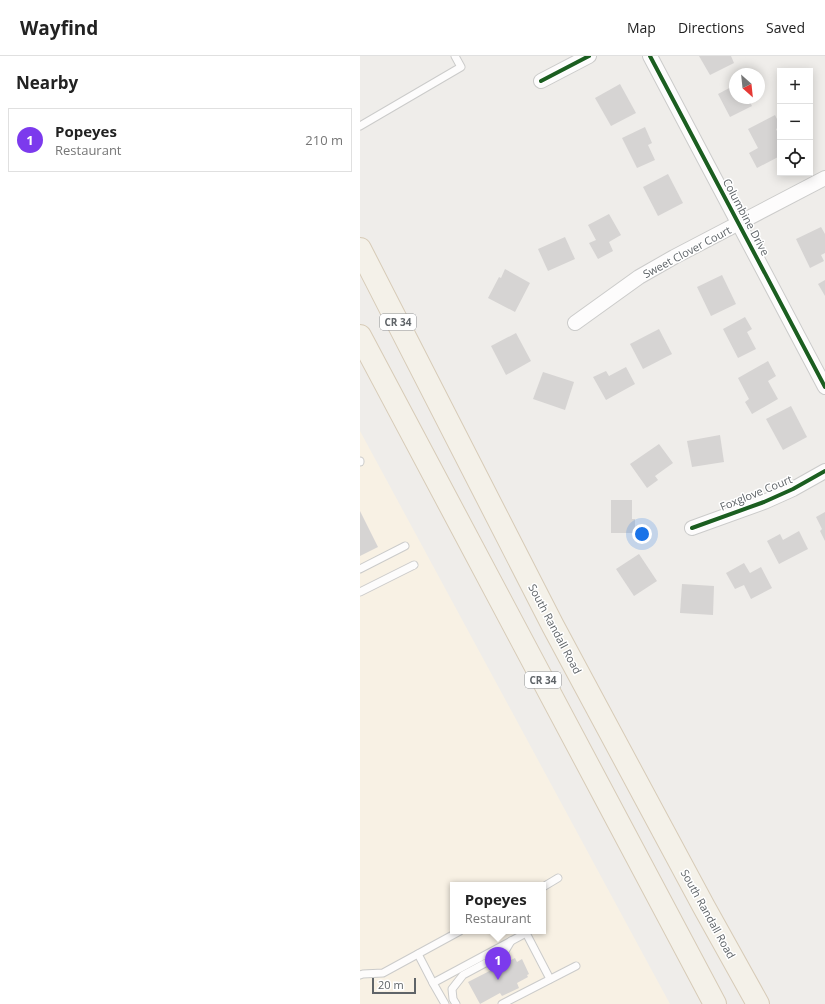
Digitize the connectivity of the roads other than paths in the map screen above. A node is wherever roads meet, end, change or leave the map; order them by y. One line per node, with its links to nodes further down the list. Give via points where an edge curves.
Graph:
1 (455, 56): 5 (lane, via 462,67)
2 (589, 56): 4 (street)
3 (650, 56): 7 (street, Columbine Drive)
4 (541, 81)
5 (360, 126)
6 (825, 178): 7 (street, Sweet Clover Court)
7 (739, 224): 9 (street, Sweet Clover Court, via 639,277); 11 (street, Columbine Drive)
8 (360, 249): 35 (main road, South Randall Road / CR 34, via 552,626)
9 (575, 323)
10 (360, 336): 34 (main road, CR 34)
11 (825, 387)
12 (825, 471): 13 (street, Foxglove Court, via 764,502)
13 (692, 528)
14 (405, 546): 16 (lane)
15 (414, 564): 17 (lane)
16 (360, 569)
17 (360, 592)
18 (558, 878): 19 (lane)
19 (546, 885)
20 (455, 934): 24 (lane)
21 (522, 934): 23 (lane)
22 (526, 934): 27 (lane)
23 (511, 941): 28 (lane); 31 (lane, via 504,953 463,975 452,989)
24 (418, 954): 26 (lane, via 383,973); 28 (lane)
25 (576, 966): 27 (lane)
26 (360, 975)
27 (550, 979): 29 (lane)
28 (433, 983): 30 (lane)
29 (527, 991): 32 (lane, via 514,994); 33 (lane)
30 (444, 1004)
31 (456, 1004)
32 (495, 1004)
33 (502, 1004)
34 (715, 1004)
35 (758, 1004)

